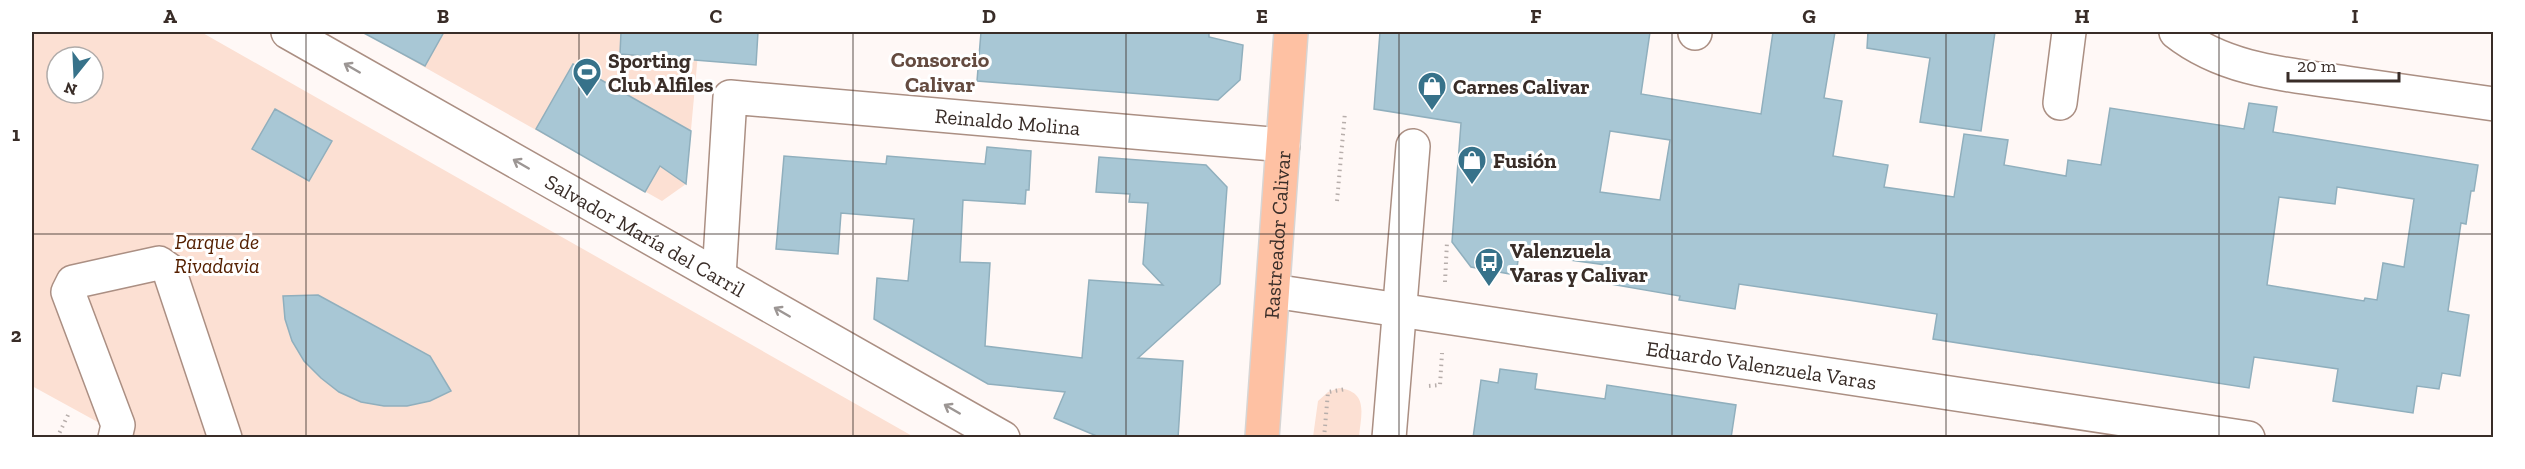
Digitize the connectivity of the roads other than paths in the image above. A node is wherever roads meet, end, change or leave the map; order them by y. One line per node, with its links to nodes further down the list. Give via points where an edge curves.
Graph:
1 (288, 32): 9 (street, Salvador María del Carril, one-way to 1)
2 (1291, 32): 7 (main road, Rastreador Calivar)
3 (2069, 32): 5 (street)
4 (2176, 32): 6 (street, via 2220,57 2270,72)
5 (2060, 103)
6 (2493, 104)
7 (1284, 145): 9 (street, Reinaldo Molina, via 730,97); 10 (main road, Rastreador Calivar)
8 (1413, 146): 11 (street)
9 (719, 276): 15 (street, Salvador María del Carril, one-way to 9)
10 (1273, 291): 11 (street, Eduardo Valenzuela Varas); 16 (main road, Rastreador Calivar)
11 (1400, 310): 12 (street, Eduardo Valenzuela Varas); 17 (street)
12 (2193, 434): 18 (street, Eduardo Valenzuela Varas)
13 (115, 438): 14 (street, via 118,426 68,292 73,282 159,263 169,270)
14 (225, 438)
15 (1003, 438)
16 (1262, 438)
17 (1389, 438)
18 (2248, 438)

